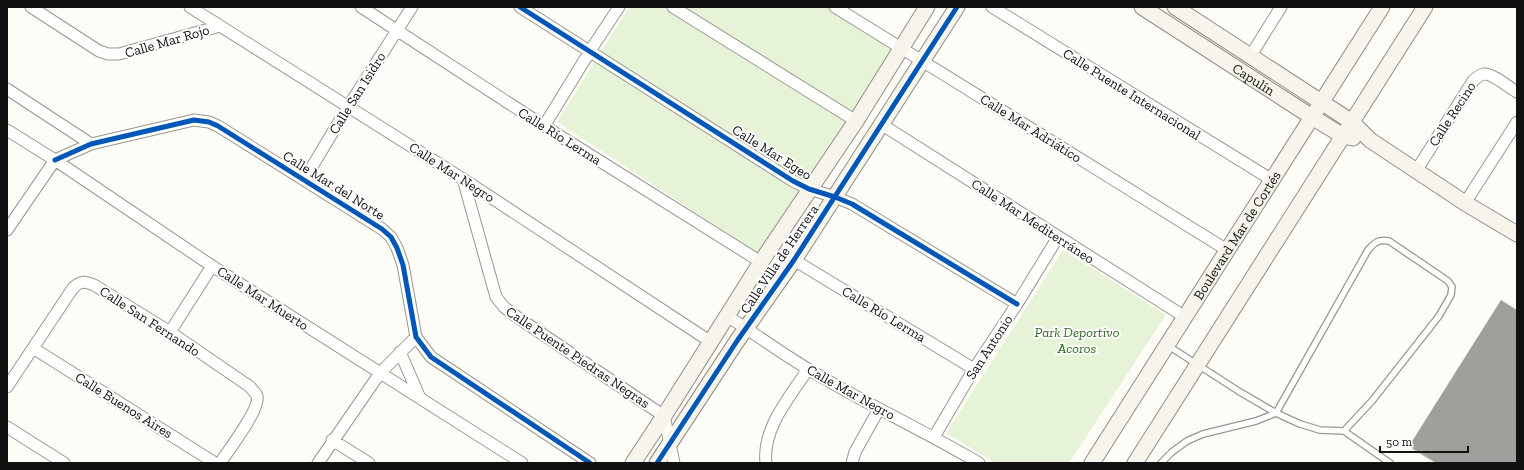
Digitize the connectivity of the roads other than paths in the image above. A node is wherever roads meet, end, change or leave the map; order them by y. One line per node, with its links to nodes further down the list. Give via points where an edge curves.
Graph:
1 (31, 7): 17 (street, Calle Mar Rojo, via 99,51 108,54 119,54)
2 (190, 7): 17 (street, Calle Mar Negro)
3 (361, 7): 18 (street, Calle Río Lerma)
4 (412, 7): 18 (street, Calle San Isidro)
5 (520, 7): 20 (street, Calle Mar Egeo)
6 (619, 7): 20 (street)
7 (673, 7): 28 (street)
8 (835, 7): 19 (street, Calle Mar Adriático)
9 (927, 7): 19 (street, Calle Villa de Herrera)
10 (957, 7): 22 (street, Calle Villa de Herrera)
11 (992, 7): 41 (street, Calle Puente Internacional)
12 (1142, 7): 27 (street, Capulín)
13 (1175, 7): 21 (street, Capulín)
14 (1282, 7): 21 (street)
15 (1382, 7): 25 (street, Boulevard Mar de Cortés)
16 (1425, 7): 29 (street)
17 (220, 26): 26 (street, Calle Mar Negro)
18 (396, 30): 26 (street, Calle San Isidro); 32 (street, Calle Río Lerma)
19 (900, 48): 22 (street, Calle Mar Adriático); 28 (street, Calle Villa de Herrera)
20 (590, 51): 32 (street); 42 (street, Calle Mar Egeo)
21 (1251, 55): 25 (street, Capulín)
22 (923, 61): 31 (street, Calle Villa de Herrera); 48 (street, Calle Mar Adriático)
23 (7, 90): 36 (street)
24 (1517, 92): 38 (street, Calle Recino, via 1489,74 1478,76)
25 (1321, 102): 27 (street, Boulevard Mar de Cortés); 29 (street, Capulín)
26 (348, 107): 39 (street, Calle Mar Negro); 40 (street, Calle San Isidro)
27 (1312, 117): 34 (street, Capulín); 41 (street, Boulevard Mar de Cortés)
28 (856, 121): 42 (street, Calle Villa de Herrera)
29 (1352, 122): 34 (street); 35 (street, Capulín)
30 (1517, 122): 44 (street)
31 (881, 124): 43 (street, Calle Villa de Herrera); 47 (street, Calle Mar Mediterráneo)
32 (544, 126): 50 (street, Calle Río Lerma)
33 (7, 130): 37 (street, Calle Mar Muerto)
34 (1343, 136): 35 (street, Capulín); 62 (street)
35 (1370, 140): 38 (street, Capulín)
36 (91, 144): 37 (street, Calle Mar del Norte); 40 (street, Calle Mar del Norte, via 194,120 202,121 218,126)
37 (55, 160): 45 (street); 51 (street, Calle Mar Muerto)
38 (1416, 170): 44 (street, Capulín)
39 (463, 179): 58 (street, Calle Mar Negro); 70 (street, Calle Puente Piedras Negras, via 496,297 504,307)
40 (304, 180): 57 (street, Calle Mar del Norte, via 391,237 402,265)
41 (1272, 180): 48 (street, Boulevard Mar de Cortés)
42 (809, 189): 43 (street, Calle Mar Egeo); 50 (street, Calle Villa de Herrera)
43 (835, 197): 49 (street, Calle Villa de Herrera); 52 (street, Calle Mar Egeo, via 852,204)
44 (1465, 203): 46 (street, Capulín)
45 (7, 229)
46 (1517, 234)
47 (1058, 237): 52 (street, San Antonio); 54 (street, Calle Mar Mediterráneo)
48 (1227, 250): 54 (street, Boulevard Mar de Cortés)
49 (794, 260): 55 (street, Calle Villa de Herrera); 64 (street, Calle Río Lerma)
50 (761, 262): 53 (street, Calle Villa de Herrera)
51 (212, 266): 56 (street); 65 (street, Calle Mar Muerto)
52 (1017, 304): 64 (street, San Antonio)
53 (727, 316): 55 (street, Calle Mar Negro); 58 (street, Calle Villa de Herrera)
54 (1185, 317): 59 (street, Boulevard Mar de Cortés)
55 (746, 328): 63 (street, Calle Mar Negro); 75 (street, Calle Villa de Herrera)
56 (170, 332): 60 (street, Calle San Fernando, via 84,281 73,288); 78 (street, Calle San Fernando, via 249,386 257,396 257,405 252,416)
57 (416, 337): 61 (street); 82 (street, Calle Mar del Norte, via 431,357)
58 (711, 342): 70 (street, Calle Villa de Herrera)
59 (1167, 345): 62 (lane); 89 (street, Boulevard Mar de Cortés)
60 (33, 348): 66 (street, Calle San Fernando); 77 (street, Calle Buenos Aires)
61 (400, 352): 65 (street); 67 (street)
62 (1198, 365): 69 (lane); 90 (street)
63 (808, 369): 68 (street, Calle Mar Negro); 86 (street, via 769,431)
64 (974, 369): 73 (street, San Antonio)
65 (380, 373): 67 (street, Calle Mar Muerto); 74 (street)
66 (7, 387)
67 (420, 398): 81 (street, Calle Mar Muerto)
68 (879, 409): 73 (street, Calle Mar Negro); 87 (street, via 855,452)
69 (1276, 413): 72 (lane, via 1320,430); 72 (lane, via 1368,250 1374,242 1381,239 1389,241 1448,281 1452,288 1451,295 1439,316 1372,401); 91 (lane, via 1192,439)
70 (664, 416): 75 (street); 83 (street, Calle Villa de Herrera)
71 (7, 427): 76 (street)
72 (1344, 431): 92 (lane)
73 (934, 437): 88 (street, Calle Mar Negro)
74 (332, 440): 79 (street); 80 (street)
75 (670, 443): 84 (street, Calle Villa de Herrera); 85 (street)
76 (64, 463)
77 (215, 463)
78 (220, 463)
79 (318, 463)
80 (369, 463)
81 (520, 463)
82 (590, 463)
83 (633, 463)
84 (657, 463)
85 (674, 463)
86 (766, 463)
87 (852, 463)
88 (979, 463)
89 (1092, 463)
90 (1135, 463)
91 (1161, 463)
92 (1390, 463)

